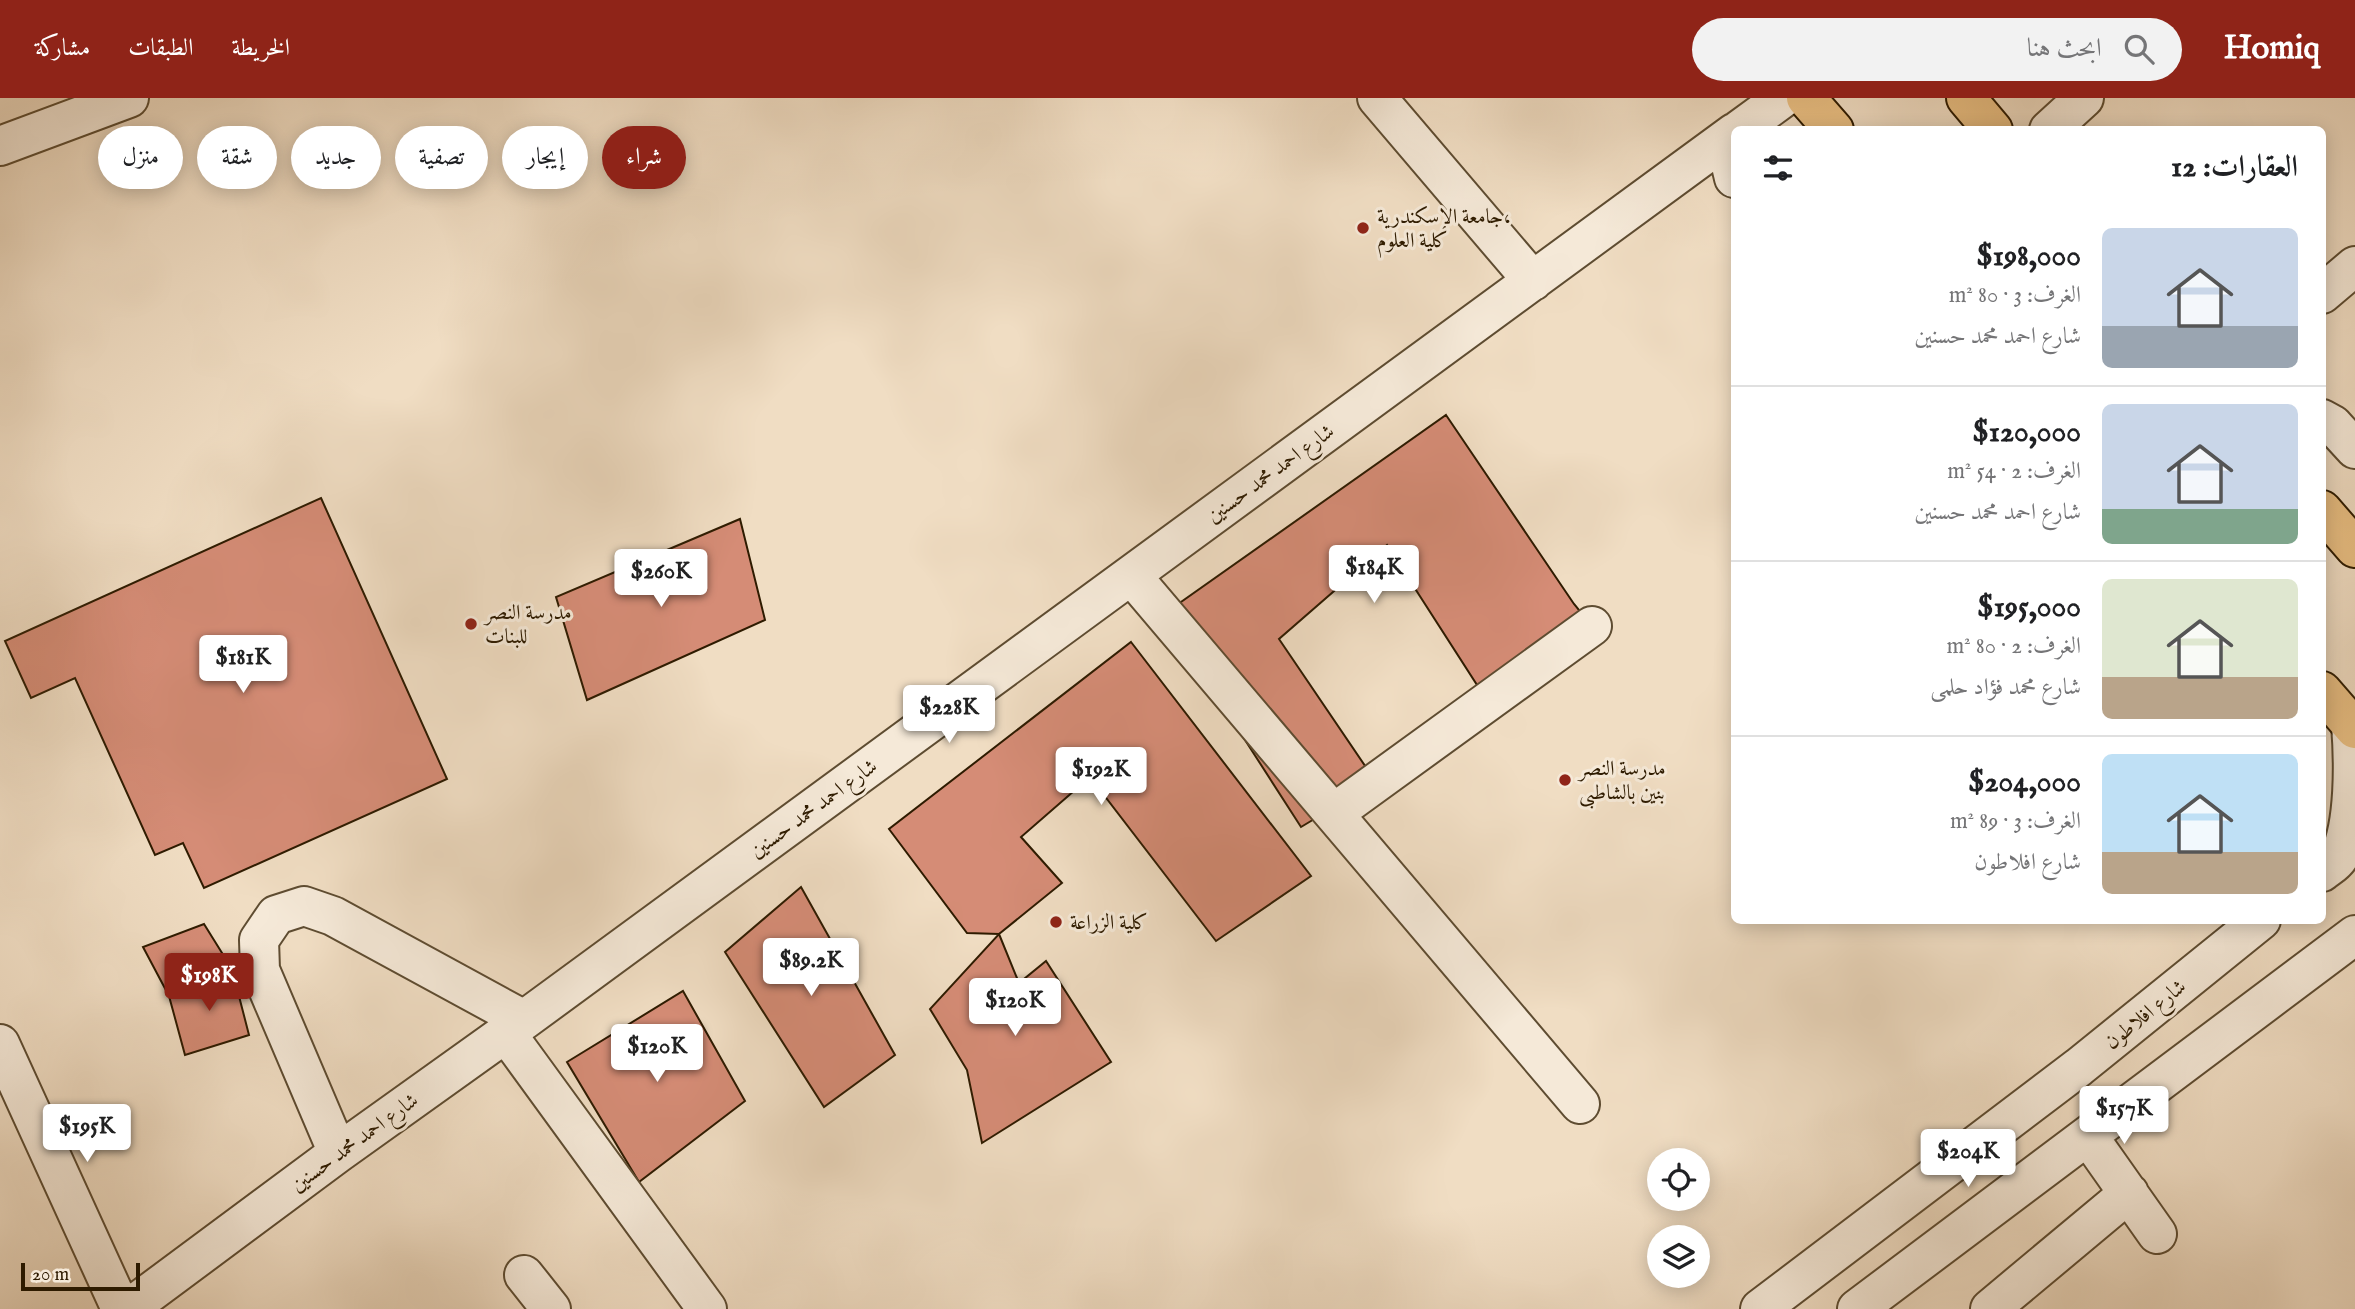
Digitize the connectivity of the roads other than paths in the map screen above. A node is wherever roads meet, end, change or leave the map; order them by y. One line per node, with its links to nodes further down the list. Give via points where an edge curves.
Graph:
1 (129, 98): 12 (street)
2 (1377, 98): 14 (street)
3 (1783, 98): 7 (street, شارع احمد محمد حسنين)
4 (1806, 98): 8 (main road)
5 (1966, 98): 9 (main road)
6 (2084, 98): 10 (street)
7 (1737, 126)
8 (1830, 126)
9 (1990, 126)
10 (2053, 126)
11 (1731, 131): 14 (street, شارع احمد محمد حسنين)
12 (0, 146)
13 (2355, 266): 15 (street)
14 (1533, 281): 20 (street, شارع احمد محمد حسنين)
15 (2326, 291)
16 (2326, 421): 17 (street)
17 (2355, 449)
18 (2326, 515): 19 (main road)
19 (2355, 548)
20 (1131, 575): 24 (street); 28 (street, شارع احمد محمد حسنين)
21 (1592, 626): 24 (street)
22 (2326, 696): 23 (main road)
23 (2353, 726): 25 (street, via 2349,829)
24 (1334, 813): 31 (street)
25 (2332, 857)
26 (2256, 924): 30 (street, شارع افلاطون)
27 (2355, 935): 32 (street)
28 (515, 1026): 34 (street, شارع احمد محمد حسنين); 34 (street, via 333,916 304,906 276,915 259,940 260,970); 45 (street)
29 (0, 1044): 42 (street)
30 (2079, 1067): 32 (street); 35 (street, شارع افلاطون)
31 (1580, 1104)
32 (2119, 1113): 33 (street)
33 (2088, 1136): 36 (street); 38 (street)
34 (338, 1153): 43 (street, شارع احمد محمد حسنين)
35 (1926, 1183): 37 (street, شارع افلاطون); 38 (street)
36 (2129, 1193): 39 (street); 48 (street)
37 (1877, 1220): 40 (street); 46 (street, شارع افلاطون)
38 (1962, 1231): 40 (street)
39 (2157, 1234)
40 (1911, 1269): 47 (street)
41 (524, 1276): 44 (street)
42 (121, 1309)
43 (128, 1309)
44 (551, 1309)
45 (707, 1309)
46 (1760, 1309)
47 (1857, 1309)
48 (1990, 1309)

